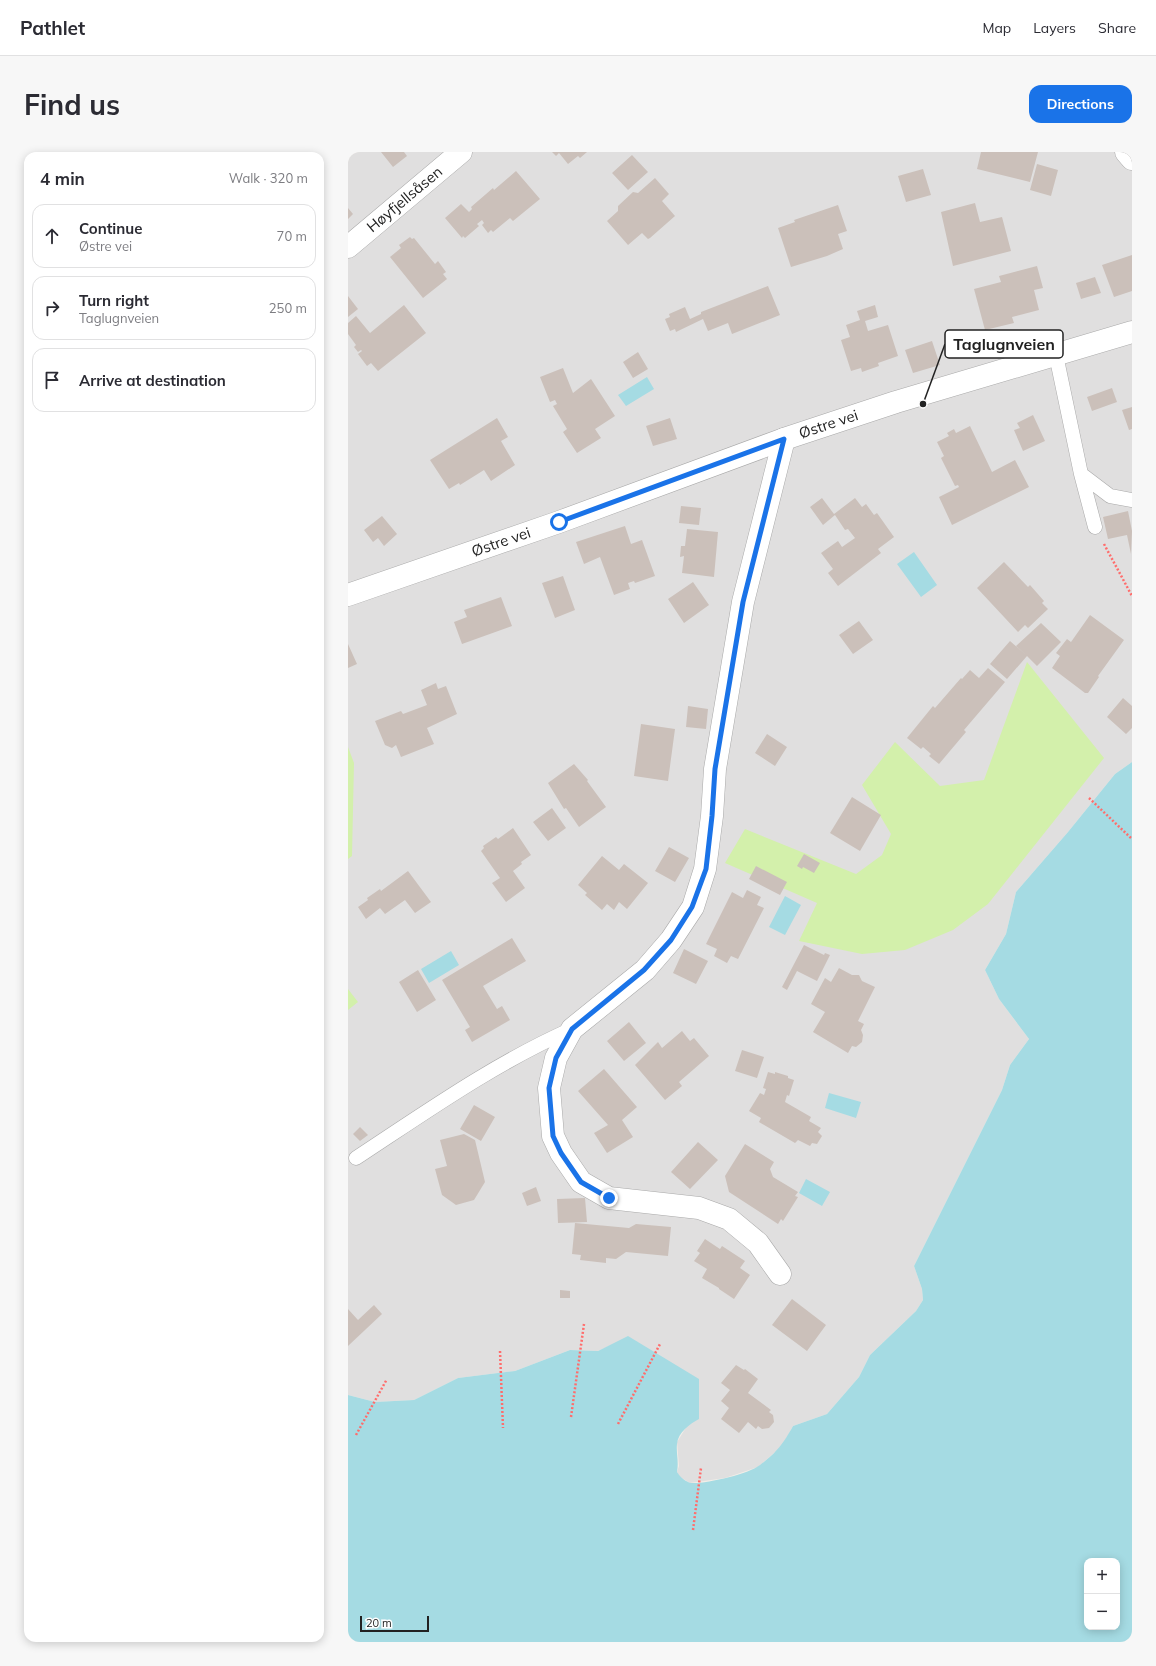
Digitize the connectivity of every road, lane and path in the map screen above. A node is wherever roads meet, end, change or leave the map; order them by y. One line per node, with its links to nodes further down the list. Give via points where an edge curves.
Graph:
1 (461, 152): 4 (street, Høyfjellsåsen)
2 (1126, 152): 3 (street)
3 (1132, 159)
4 (348, 247)
5 (1132, 332): 6 (street, Østre vei)
6 (1056, 355): 7 (street, Østre vei, via 896,402); 8 (lane)
7 (784, 439): 11 (street, Østre vei, via 559,522); 15 (street, via 743,602 715,769 706,869 692,907 671,940 644,970)
8 (1081, 474): 9 (lane, via 1110,496); 10 (lane)
9 (1132, 500)
10 (1095, 527): 12 (path)
11 (348, 595)
12 (1132, 596)
13 (1089, 798): 14 (path)
14 (1132, 839)
15 (572, 1029): 16 (lane, via 538,1044 461,1088); 17 (street, via 556,1058 549,1088 553,1136 561,1153 581,1182 609,1198 699,1208 729,1219 758,1243)
16 (356, 1158)
17 (780, 1274)
18 (584, 1324): 22 (path)
19 (660, 1344): 23 (path)
20 (500, 1351): 24 (path)
21 (387, 1379): 25 (path)
22 (571, 1417)
23 (618, 1424)
24 (503, 1428)
25 (356, 1435)
26 (701, 1468): 27 (path)
27 (693, 1530)

